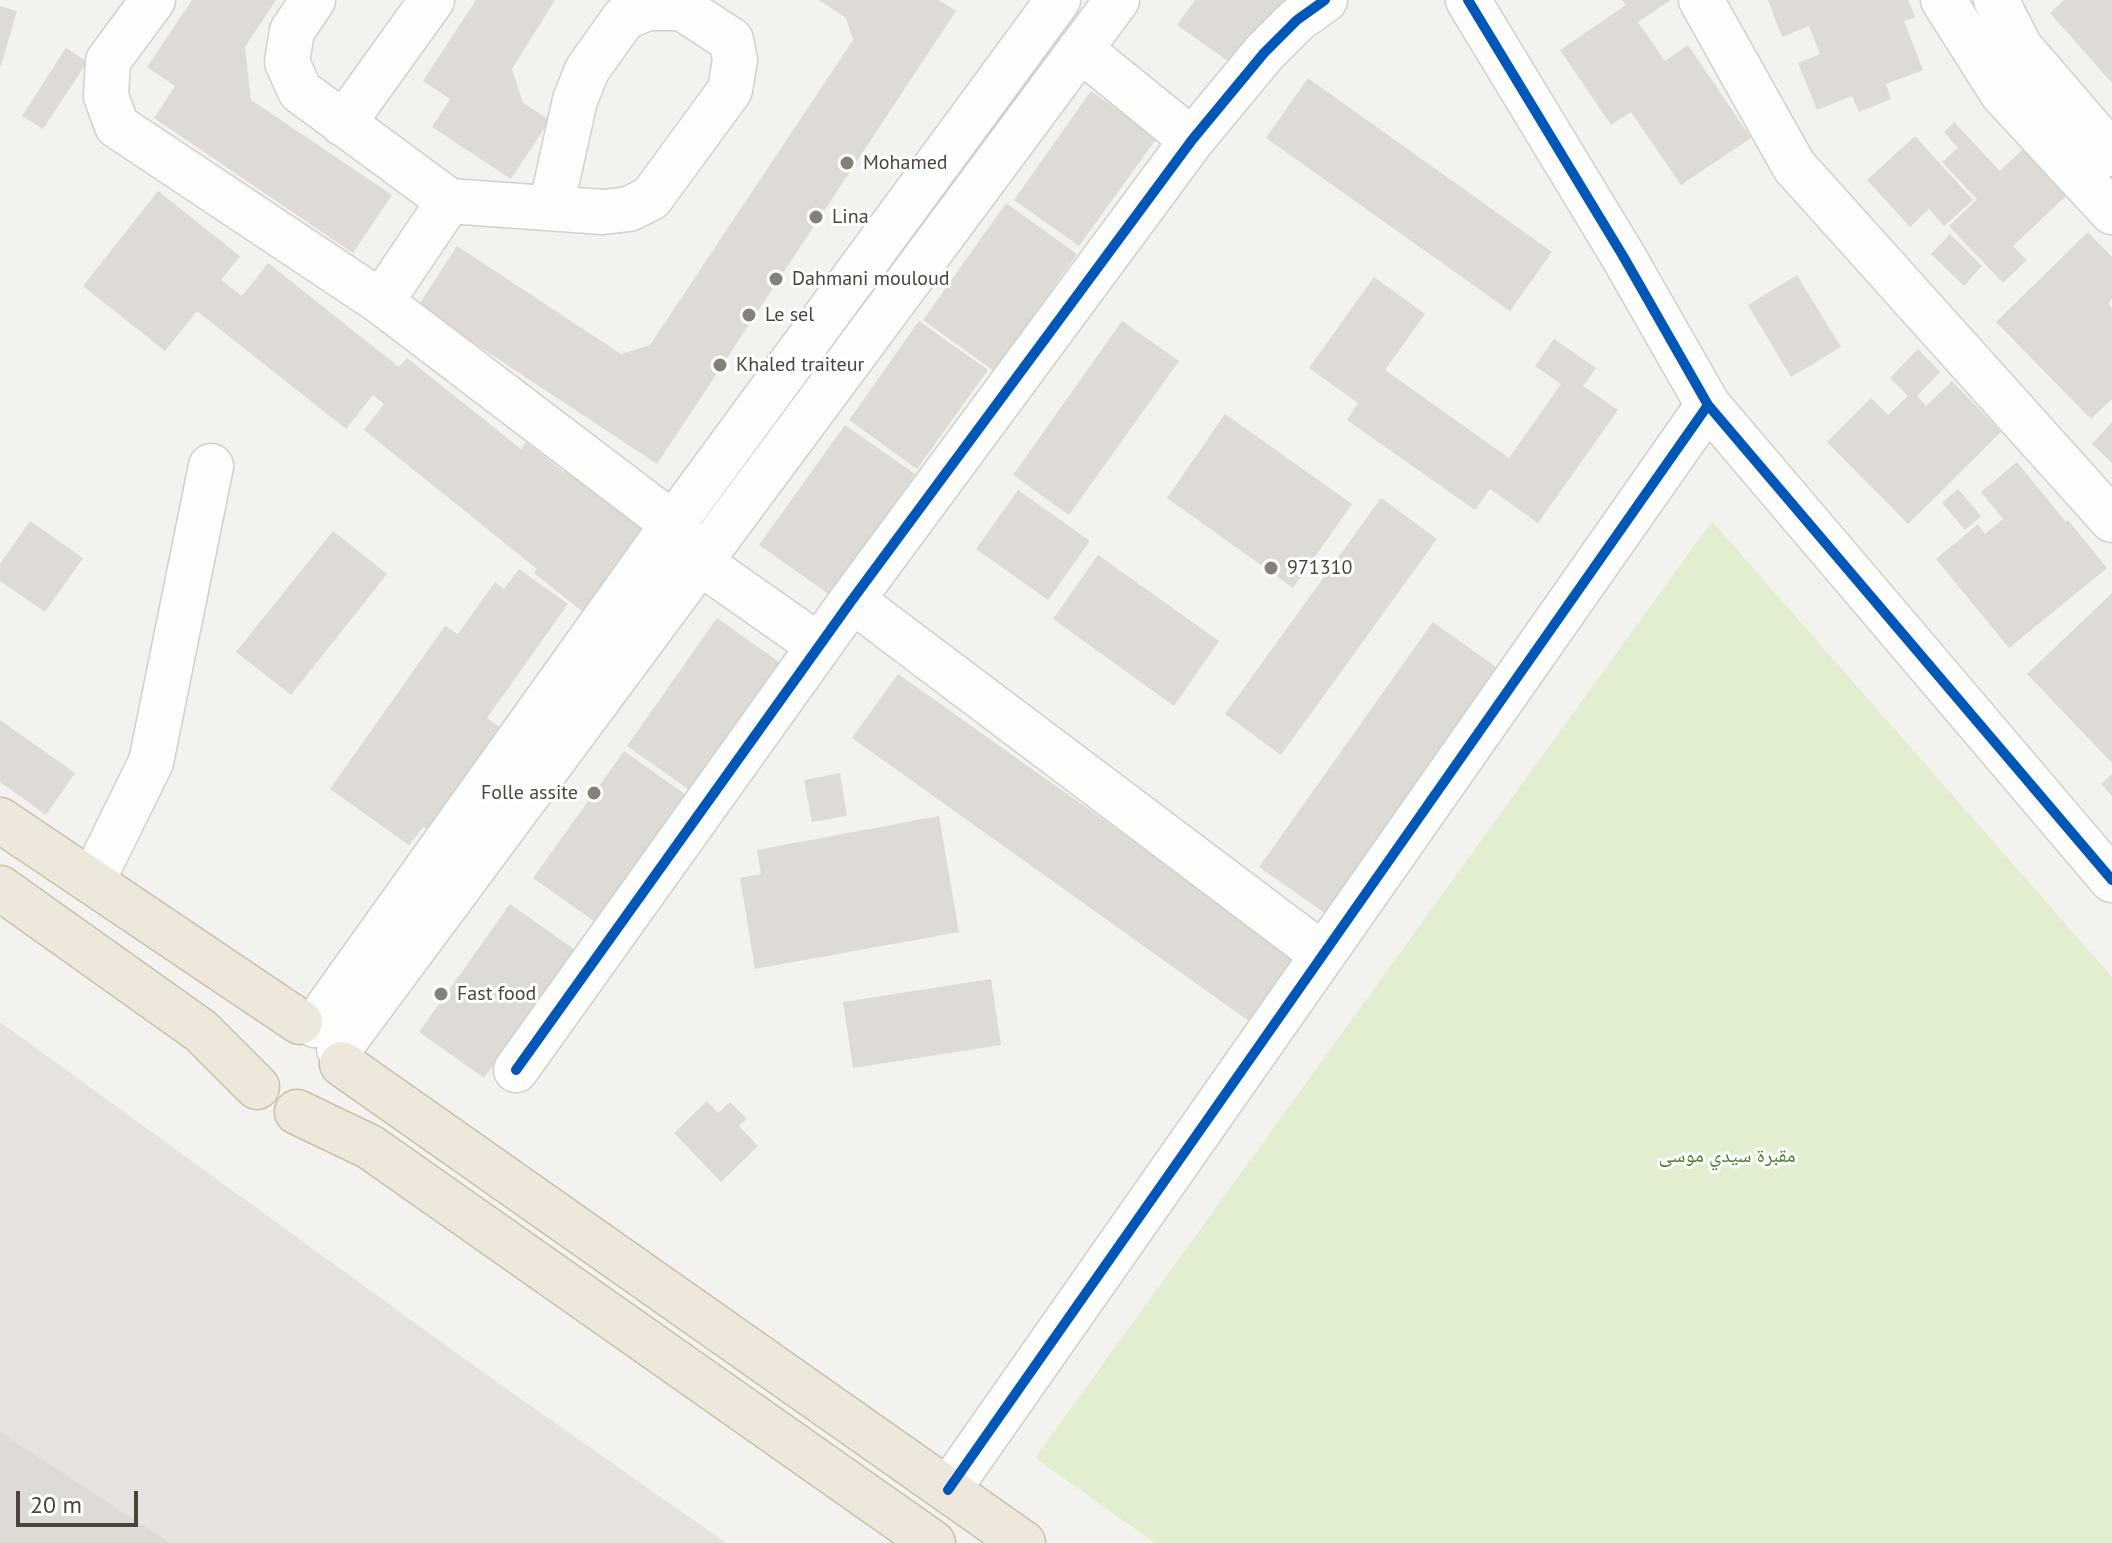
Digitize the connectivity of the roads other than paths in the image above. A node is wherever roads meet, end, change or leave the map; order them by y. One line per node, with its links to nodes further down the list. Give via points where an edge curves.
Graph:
1 (153, 0): 18 (street, via 108,61 106,96 117,126)
2 (313, 0): 12 (street, via 292,31 287,62 300,91)
3 (432, 0): 12 (street)
4 (1117, 0): 11 (street)
5 (1325, 0): 13 (street, via 1264,53)
6 (1468, 0): 19 (street)
7 (1701, 0): 21 (street, via 1794,166)
8 (1943, 0): 17 (street, via 2002,93)
9 (1996, 0): 14 (street, via 2020,47)
10 (1049, 3): 22 (street)
11 (1080, 49): 13 (street); 23 (street)
12 (343, 124): 15 (street)
13 (1192, 140): 24 (street)
14 (2112, 154)
15 (449, 201): 16 (street); 18 (street)
16 (551, 208): 16 (street, via 575,100 587,70 624,18 647,8 682,8 731,40 735,60 730,90 651,198 629,209 603,212)
17 (2112, 212)
18 (381, 302): 22 (street)
19 (1708, 405): 27 (street); 30 (street)
20 (211, 466): 28 (street, via 151,762)
21 (2112, 520)
22 (673, 524): 23 (street); 31 (street)
23 (701, 563): 25 (street); 31 (street)
24 (852, 600): 25 (street); 30 (street)
25 (819, 646): 32 (street)
26 (0, 820): 28 (highway)
27 (2106, 860)
28 (92, 882): 31 (highway)
29 (0, 888): 33 (highway, via 201,1031)
30 (1323, 955): 35 (street)
31 (324, 1040): 33 (highway, via 284,1024 270,1031 254,1056); 34 (highway, via 340,1080 326,1102); 35 (highway)
32 (516, 1070)
33 (257, 1087): 34 (highway, via 266,1099)
34 (297, 1112): 36 (highway, via 370,1147)
35 (948, 1490): 37 (highway)
36 (933, 1543)
37 (1023, 1543)

